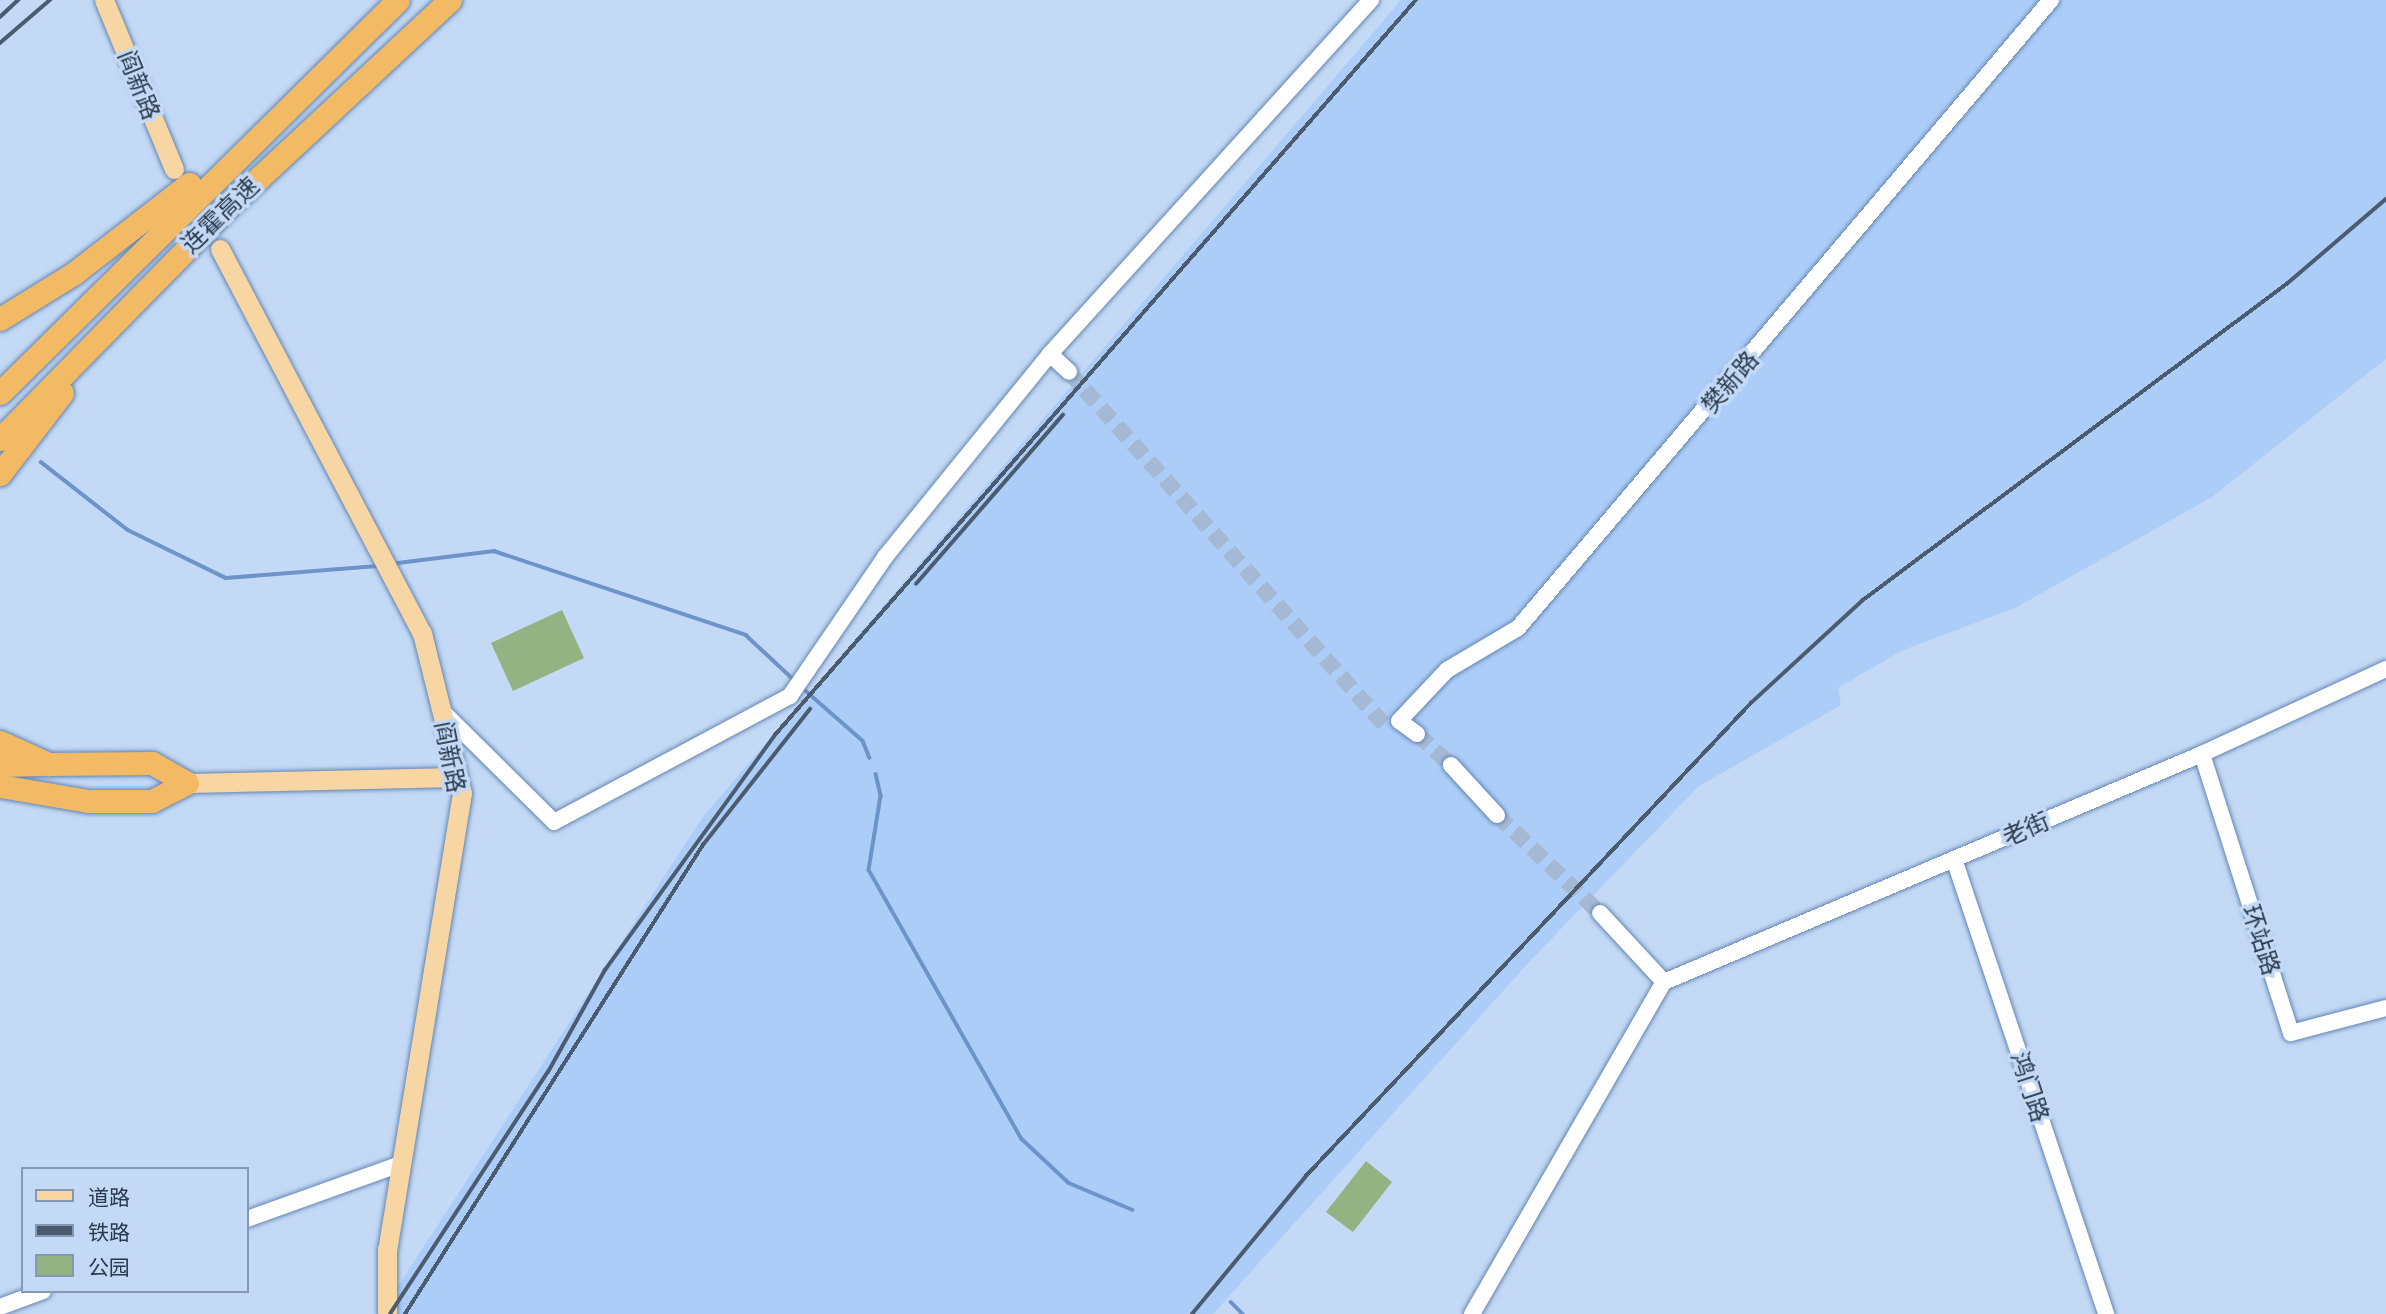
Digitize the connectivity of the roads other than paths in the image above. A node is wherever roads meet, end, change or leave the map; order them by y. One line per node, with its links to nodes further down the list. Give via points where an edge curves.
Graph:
1 (104, 0): 7 (main road, 阎新路)
2 (398, 0): 6 (highway, 连霍高速)
3 (450, 0): 9 (highway, 连霍高速)
4 (1371, 0): 11 (street)
5 (2052, 0): 18 (street, 樊新路, via 1518,628 1447,670 1392,723)
6 (280, 114): 10 (highway, via 73,274); 13 (highway, 连霍高速)
7 (174, 169)
8 (220, 249): 17 (main road, 阎新路, via 422,633)
9 (129, 304): 14 (highway, 连霍高速); 15 (highway)
10 (0, 319)
11 (1050, 354): 12 (street); 17 (street, via 885,557 790,696 554,822)
12 (1069, 372)
13 (0, 393)
14 (0, 439)
15 (0, 474)
16 (2386, 669): 20 (street, 老街)
17 (441, 710): 24 (main road, 阎新路)
18 (1417, 734)
19 (0, 742): 21 (highway)
20 (2202, 754): 28 (street, 老街); 31 (street, 环站路, via 2291,1033)
21 (49, 764): 22 (highway); 25 (highway, via 152,763)
22 (0, 765)
23 (1451, 765): 27 (street)
24 (458, 778): 25 (main road); 32 (main road, 阎新路, via 461,793)
25 (187, 783): 26 (highway, via 152,801 88,801)
26 (0, 786)
27 (1497, 815)
28 (1954, 859): 30 (street, 老街); 38 (street, 鸿门路)
29 (1600, 913): 30 (street)
30 (1664, 982): 37 (street)
31 (2386, 1008)
32 (401, 1164): 33 (street); 36 (main road, 阎新路, via 387,1249)
33 (248, 1219)
34 (38, 1293): 35 (street)
35 (0, 1307)
36 (387, 1311)
37 (1472, 1314)
38 (2106, 1314)

